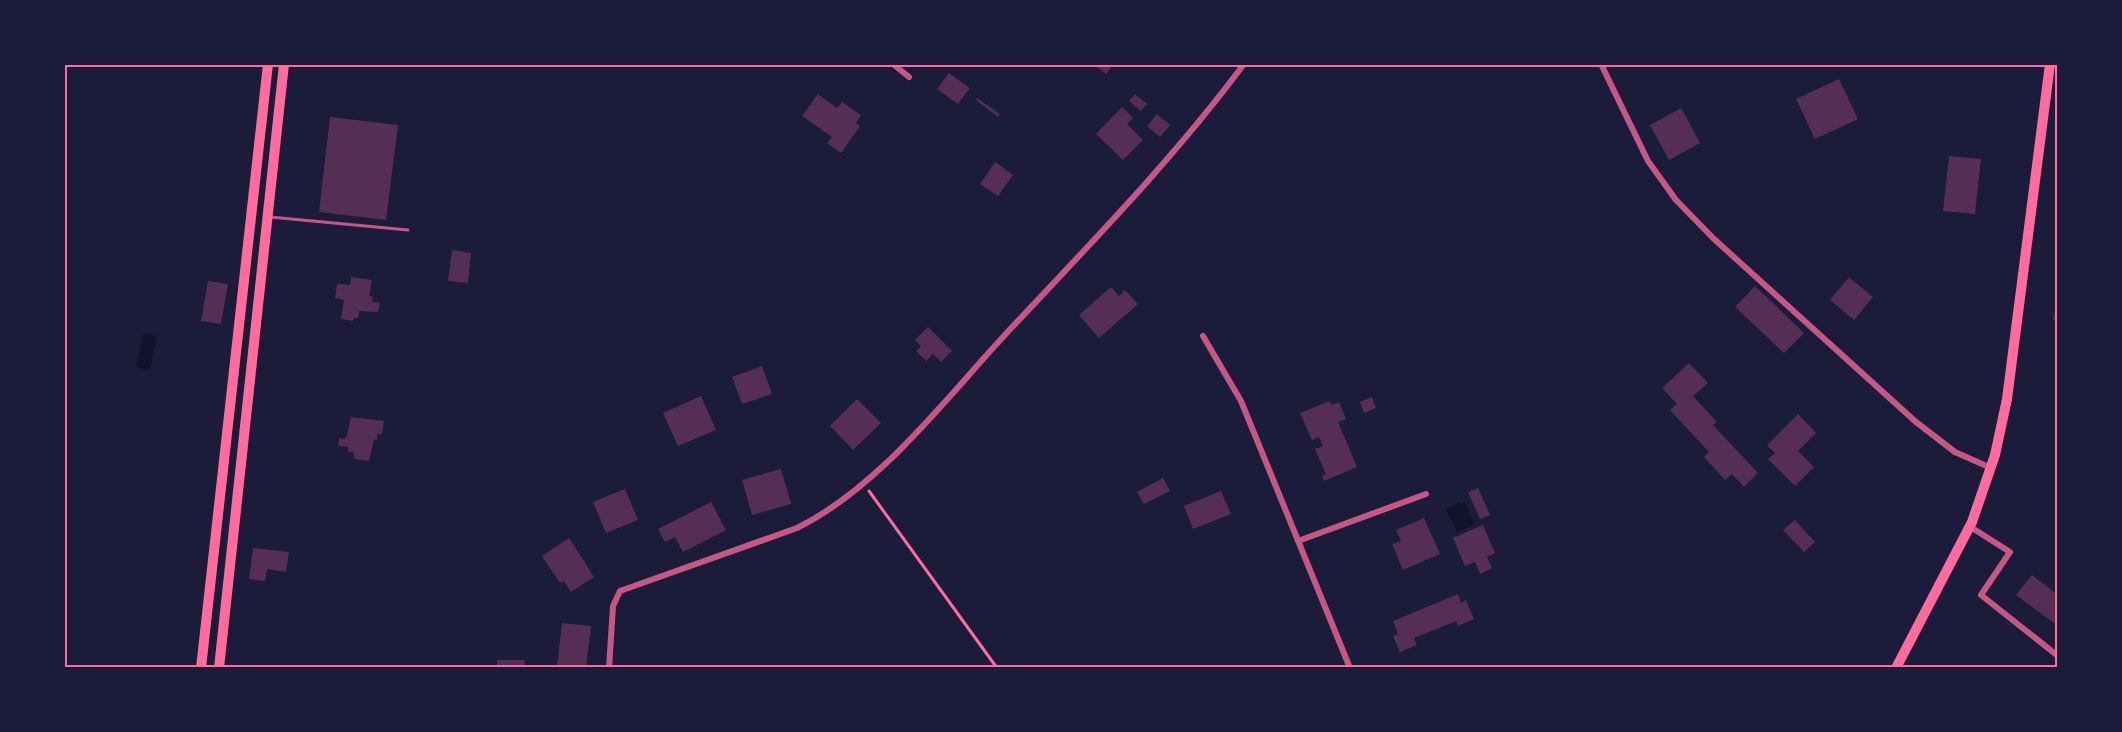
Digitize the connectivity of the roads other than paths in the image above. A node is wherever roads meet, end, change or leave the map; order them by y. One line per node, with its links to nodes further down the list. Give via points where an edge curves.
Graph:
1 (268, 64): 16 (main road)
2 (284, 64): 8 (main road)
3 (893, 64): 7 (street)
4 (1244, 64): 18 (street, via 1173,154 921,429 862,482 797,528 620,591 613,606)
5 (1601, 64): 11 (street, via 1647,161 1673,197 1714,239 1921,426 1955,452)
6 (2050, 64): 11 (main road, via 2007,399)
7 (909, 77)
8 (268, 217): 9 (lane); 17 (main road)
9 (408, 230)
10 (1203, 336): 14 (street, via 1241,401)
11 (1991, 468): 13 (main road)
12 (1426, 494): 14 (street)
13 (1970, 526): 15 (street, via 2010,552 1981,595); 20 (main road)
14 (1298, 541): 19 (street)
15 (2058, 656)
16 (201, 668)
17 (219, 668)
18 (609, 668)
19 (1350, 668)
20 (1896, 668)

